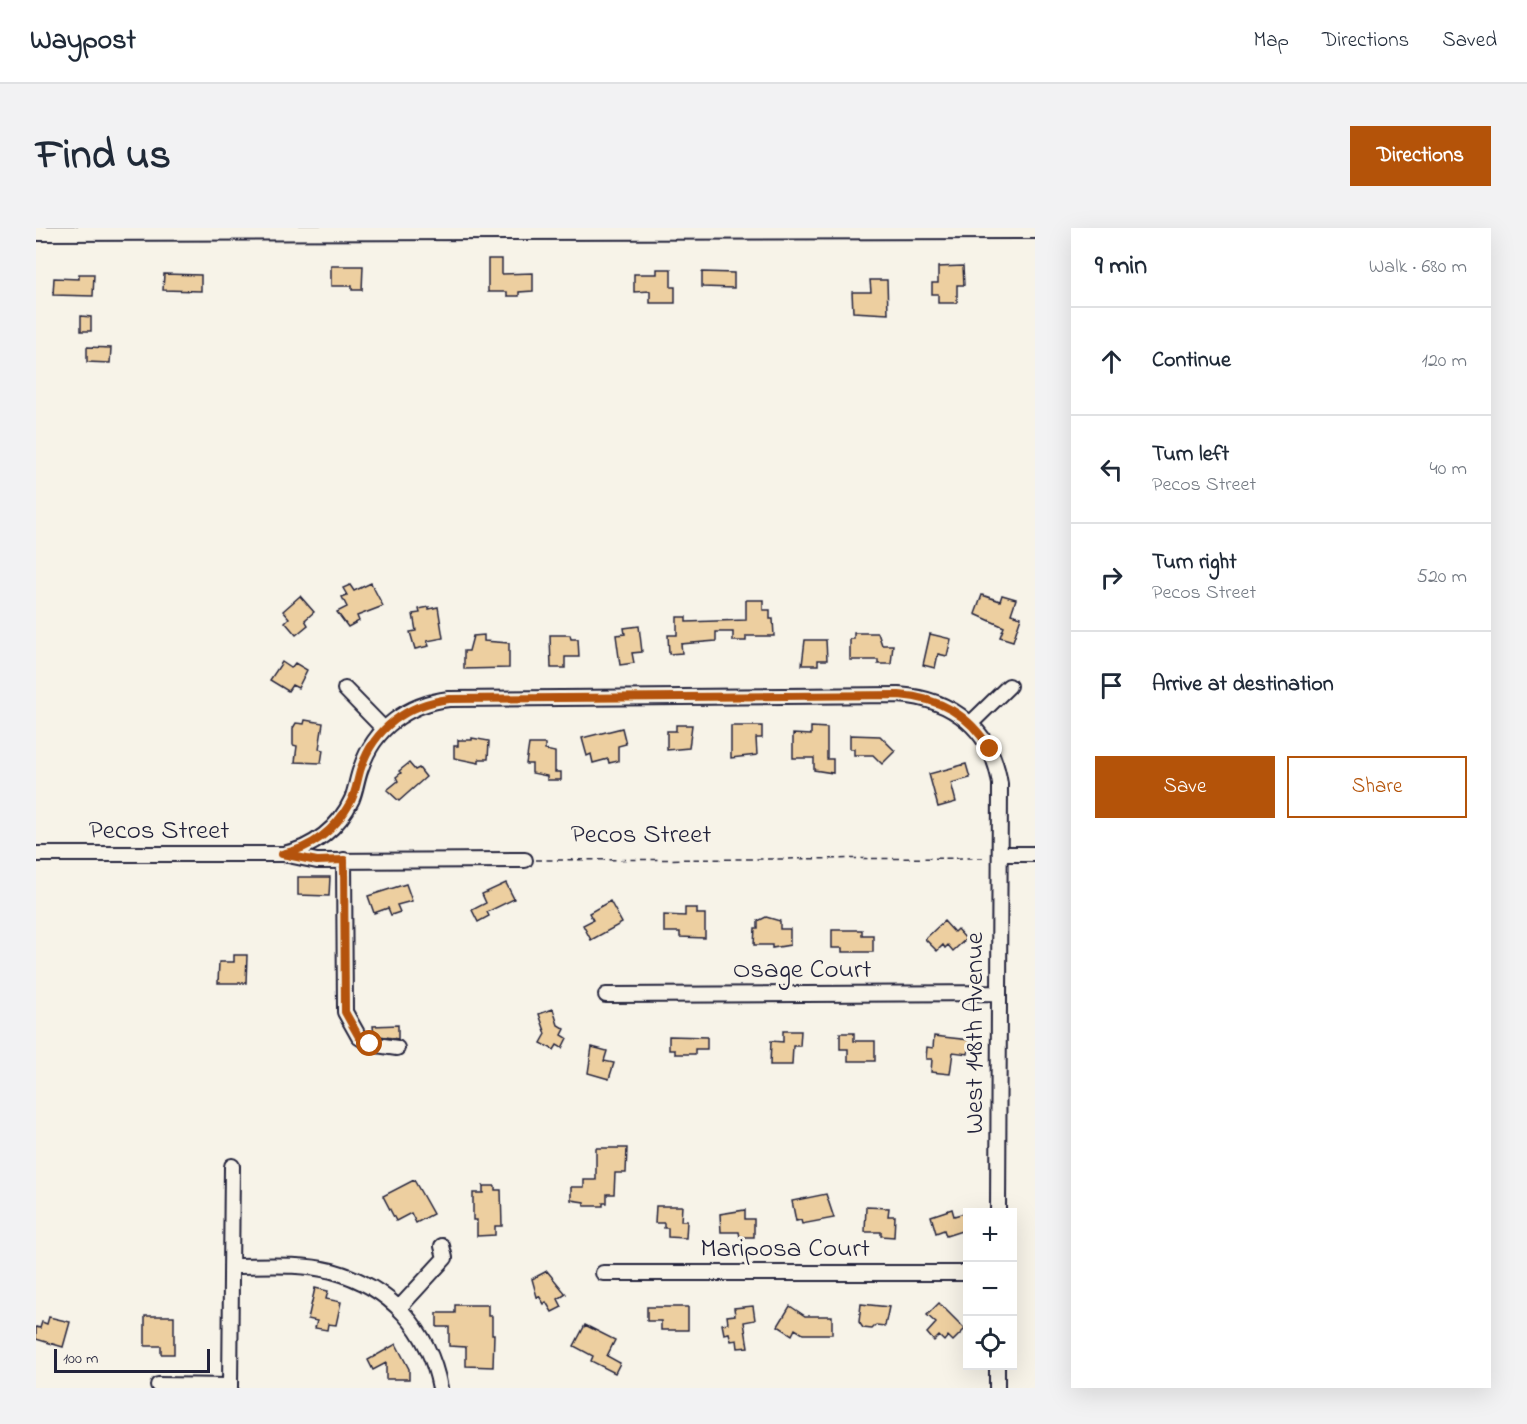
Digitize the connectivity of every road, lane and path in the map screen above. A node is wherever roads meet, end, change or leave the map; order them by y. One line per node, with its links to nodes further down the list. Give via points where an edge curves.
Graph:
1 (122, 231): 2 (street); 3 (street)
2 (1035, 231)
3 (36, 233)
4 (1009, 686): 6 (street)
5 (345, 689): 7 (street)
6 (971, 723): 7 (street, Pecos Street, via 937,702 899,695 461,699 410,709); 11 (street, Pecos Street, via 990,749 999,774)
7 (384, 729): 9 (street, Pecos Street, via 368,750 354,796 342,817 318,840)
8 (36, 854): 9 (street, Pecos Street)
9 (282, 854): 12 (street, Pecos Street, via 317,861)
10 (1035, 854): 11 (street)
11 (1000, 856): 13 (path, Pecos Street); 14 (street, West 148th Avenue)
12 (344, 860): 13 (street, Pecos Street); 16 (street, via 345,1012 359,1037 370,1044)
13 (525, 860)
14 (999, 993): 15 (street, Osage Court); 18 (street, West 148th Avenue)
15 (606, 994)
16 (397, 1048)
17 (232, 1166): 20 (street)
18 (998, 1208)
19 (442, 1246): 23 (street, via 445,1258)
20 (231, 1266): 23 (street, via 331,1271 372,1287); 26 (street)
21 (603, 1273): 22 (street, Mariposa Court)
22 (963, 1273)
23 (400, 1307): 27 (street, via 426,1342)
24 (997, 1370): 28 (street)
25 (158, 1385): 26 (street)
26 (230, 1387)
27 (440, 1388)
28 (997, 1388)

